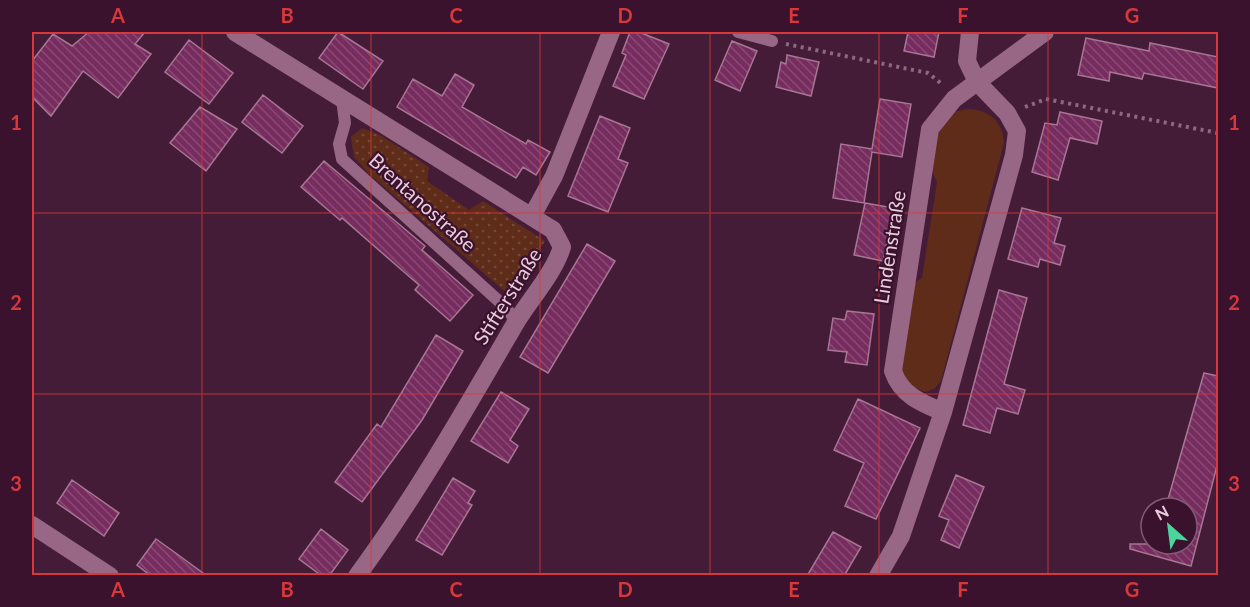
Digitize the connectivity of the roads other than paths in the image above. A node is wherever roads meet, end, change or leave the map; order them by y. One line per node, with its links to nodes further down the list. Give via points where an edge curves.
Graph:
1 (235, 32): 8 (street, Brentanostraße)
2 (611, 32): 9 (street, Stifterstraße, via 554,176)
3 (738, 32): 6 (lane)
4 (970, 32): 7 (street, via 967,61)
5 (1045, 32): 7 (street, Lindenstraße)
6 (772, 41)
7 (977, 82): 11 (street, via 1007,113 1017,131 1014,155); 11 (street, Lindenstraße, via 939,114 930,129 893,370 902,390)
8 (342, 99): 9 (street, Brentanostraße); 10 (lane, Brentanostraße, via 342,159)
9 (532, 216): 10 (street, Stifterstraße, via 553,230 562,247)
10 (517, 321): 14 (street, Stifterstraße, via 458,422)
11 (944, 412): 15 (street, via 901,536)
12 (32, 525): 13 (street)
13 (110, 576)
14 (357, 576)
15 (878, 576)

